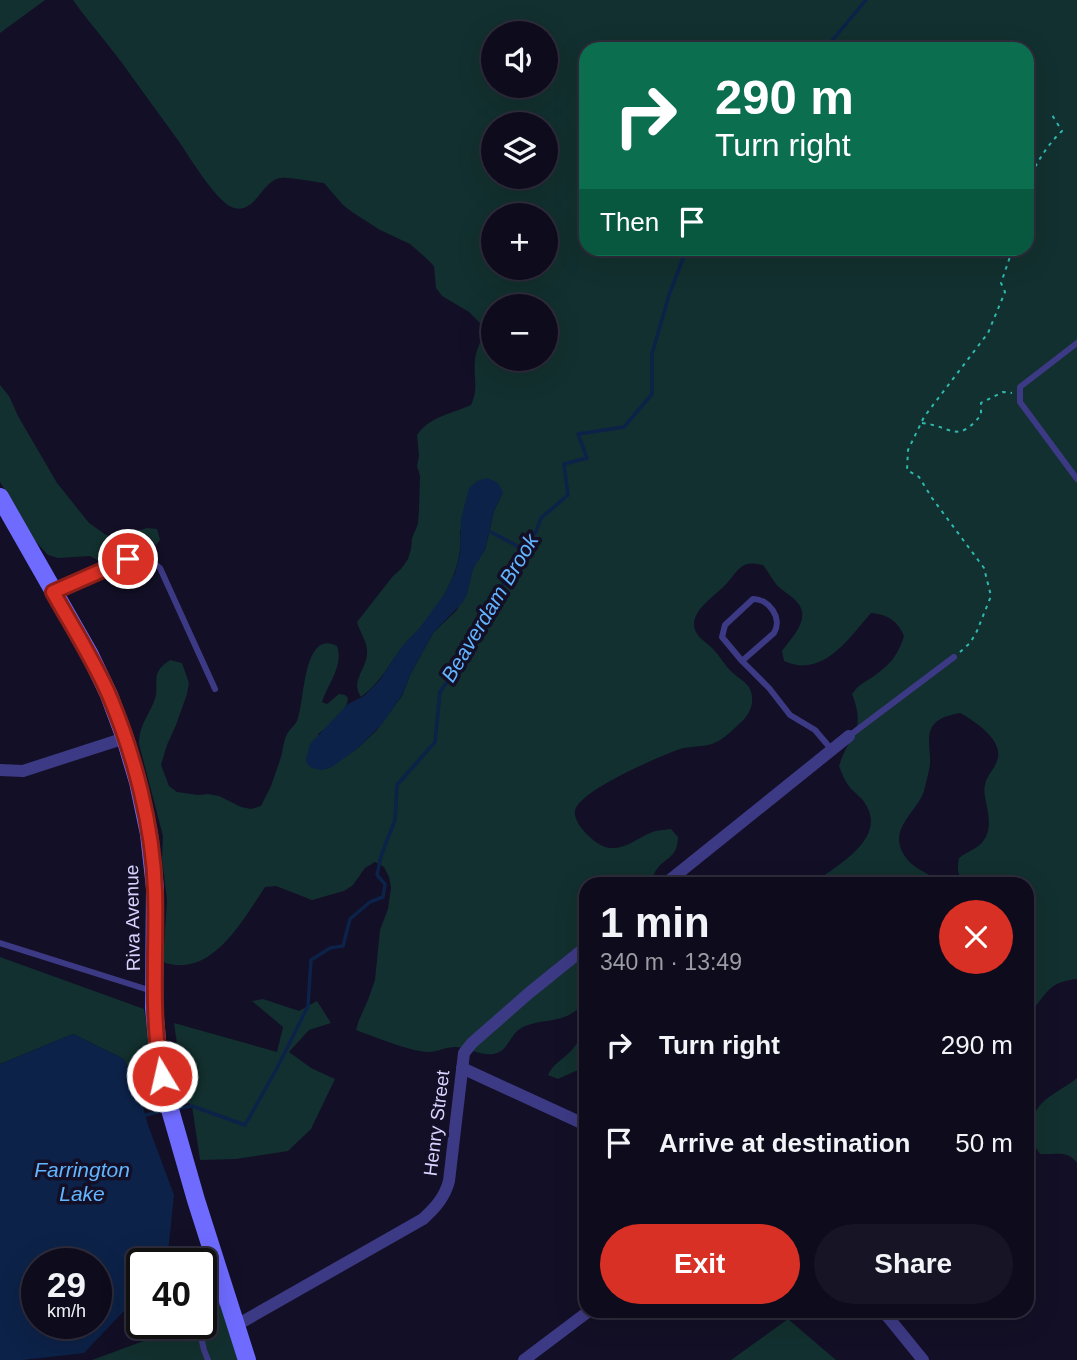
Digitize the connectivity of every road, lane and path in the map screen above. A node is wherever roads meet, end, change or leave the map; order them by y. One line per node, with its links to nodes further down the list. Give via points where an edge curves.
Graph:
1 (1052, 114): 2 (path, via 1062,131)
2 (1034, 169)
3 (1010, 256): 6 (path, via 1001,283 1006,292 988,333)
4 (1077, 343): 5 (lane, via 1020,387)
5 (1020, 393): 6 (path, via 1003,392 981,403 981,415 958,433); 7 (lane, via 1020,402)
6 (921, 423): 10 (path, via 908,450 907,470 919,477 984,568 991,596 970,643)
7 (1077, 479)
8 (0, 497): 9 (street, Riva Avenue)
9 (53, 592): 12 (lane, via 128,559 150,560 160,568); 14 (street, Riva Avenue, via 109,695)
10 (954, 657): 13 (lane)
11 (742, 661): 11 (lane, via 724,640 723,628 753,599 759,599 774,612 778,626); 15 (lane, via 790,715 815,730)
12 (215, 689)
13 (849, 736): 15 (street)
14 (125, 738): 16 (street, via 23,771); 20 (street, Riva Avenue, via 149,834 155,888)
15 (832, 750): 17 (street)
16 (0, 770)
17 (674, 877)
18 (0, 943): 20 (lane)
19 (579, 953): 21 (street, Henry Street, via 472,1042 464,1053)
20 (154, 992): 23 (street, Riva Avenue, via 159,1060 170,1110)
21 (462, 1068): 22 (street); 27 (street, Henry Street, via 449,1181 432,1210)
22 (579, 1122)
23 (226, 1299): 24 (lane); 27 (street, Riva Avenue)
24 (217, 1303)
25 (580, 1318): 31 (street)
26 (889, 1318): 32 (street)
27 (235, 1326): 30 (street, Riva Avenue)
28 (202, 1339): 29 (lane)
29 (208, 1360)
30 (247, 1360)
31 (524, 1360)
32 (923, 1360)

